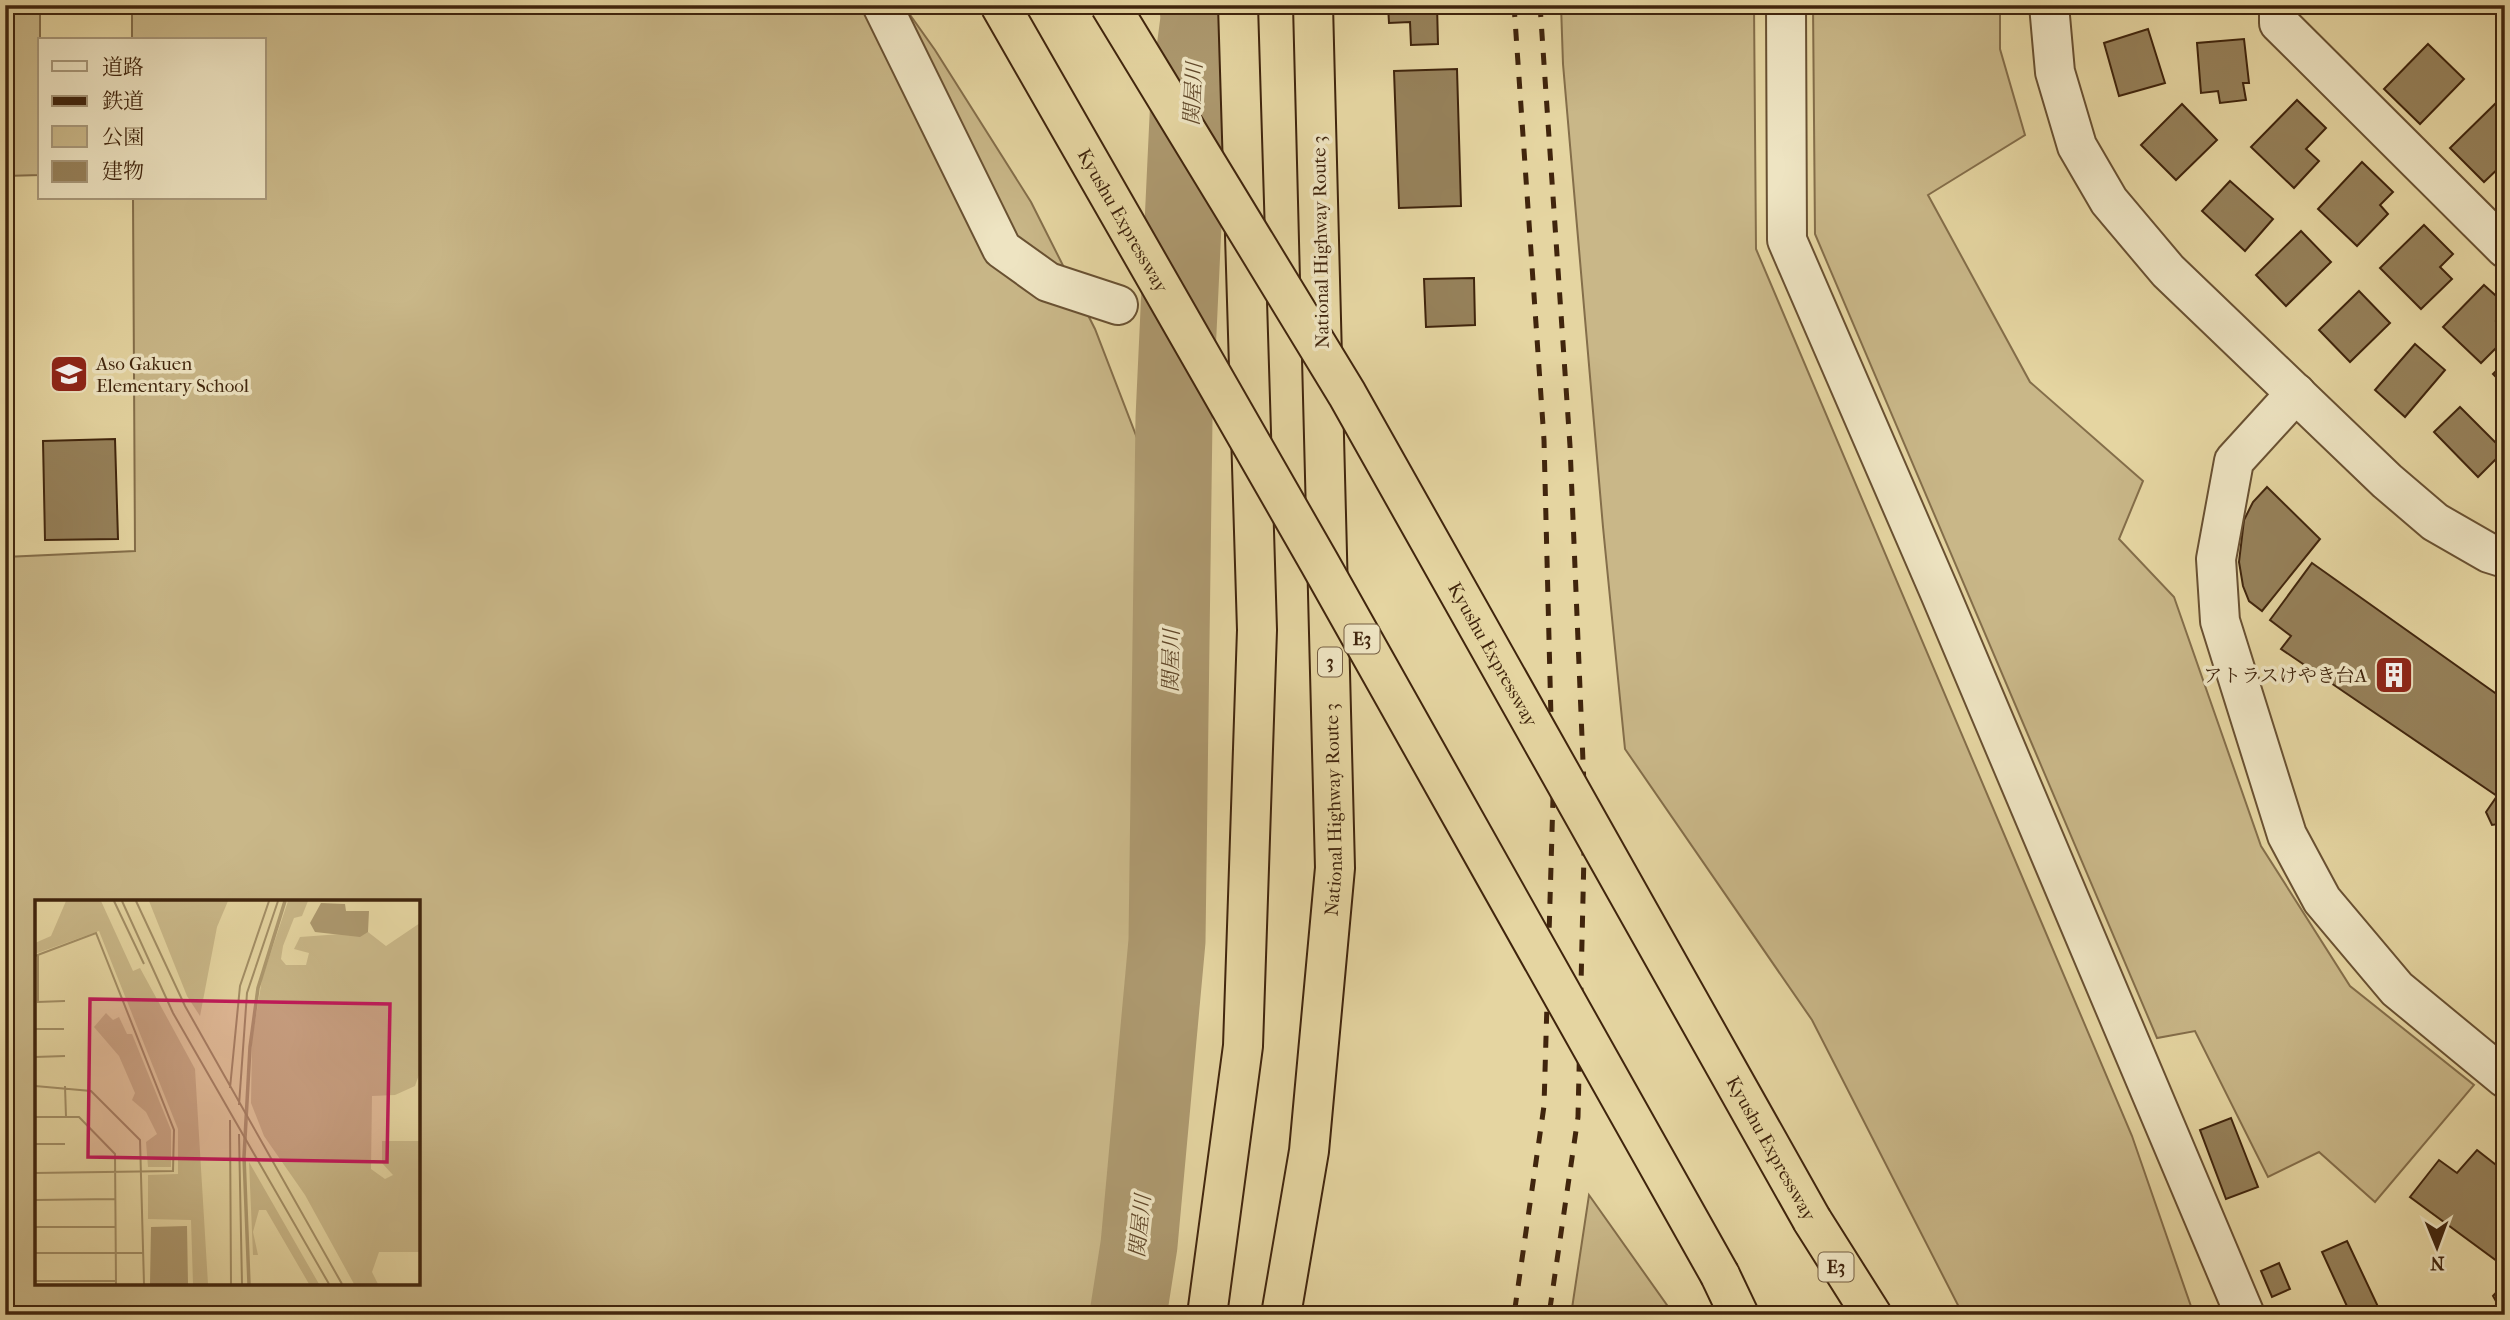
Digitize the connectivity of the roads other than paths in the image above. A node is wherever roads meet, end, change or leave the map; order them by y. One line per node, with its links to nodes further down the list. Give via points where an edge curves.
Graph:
1 (882, 5): 10 (street, via 1002,250 1048,282)
2 (1000, 5): 17 (highway, Kyushu Expressway / E3, bridge, via 1319,562)
3 (1110, 5): 14 (highway, Kyushu Expressway / E3, bridge, via 1347,394)
4 (1238, 5): 15 (highway, via 1257,630 1243,1046)
5 (1312, 5): 16 (highway, National Highway Route 3 / 3, via 1335,868 1309,1151)
6 (1786, 5): 20 (street, via 1787,240)
7 (2049, 5): 11 (street, via 2055,72 2077,146 2109,201 2168,271)
8 (2279, 5): 9 (street, via 2279,23)
9 (2505, 248)
10 (1118, 305)
11 (2296, 393): 12 (street, via 2435,522); 13 (street, via 2234,461 2216,559 2220,621 2287,835 2322,900 2397,989)
12 (2505, 558)
13 (2505, 1078)
14 (1812, 1220): 18 (highway, Kyushu Expressway / E3); 19 (highway)
15 (1207, 1315)
16 (1281, 1315)
17 (1739, 1315)
18 (1860, 1315)
19 (1872, 1315)
20 (2245, 1315)

